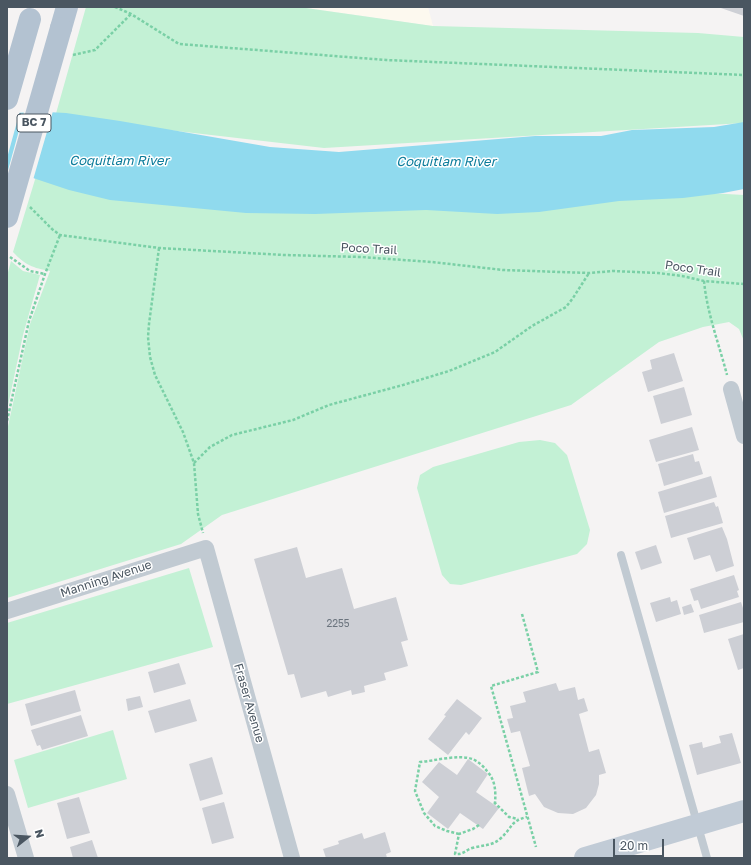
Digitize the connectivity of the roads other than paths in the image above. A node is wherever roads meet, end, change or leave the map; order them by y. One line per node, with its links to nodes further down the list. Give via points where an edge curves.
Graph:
1 (67, 7): 4 (main road, BC 7, bridge)
2 (32, 13): 3 (main road, bridge)
3 (7, 99)
4 (7, 217)
5 (731, 389): 6 (street)
6 (744, 436)
7 (206, 548): 9 (street, Manning Avenue); 14 (street, Fraser Avenue)
8 (621, 555): 12 (lane)
9 (7, 611)
10 (7, 794): 13 (street)
11 (744, 811): 12 (main road)
12 (697, 824): 15 (main road); 16 (lane)
13 (26, 858)
14 (292, 858)
15 (585, 858)
16 (707, 858)

